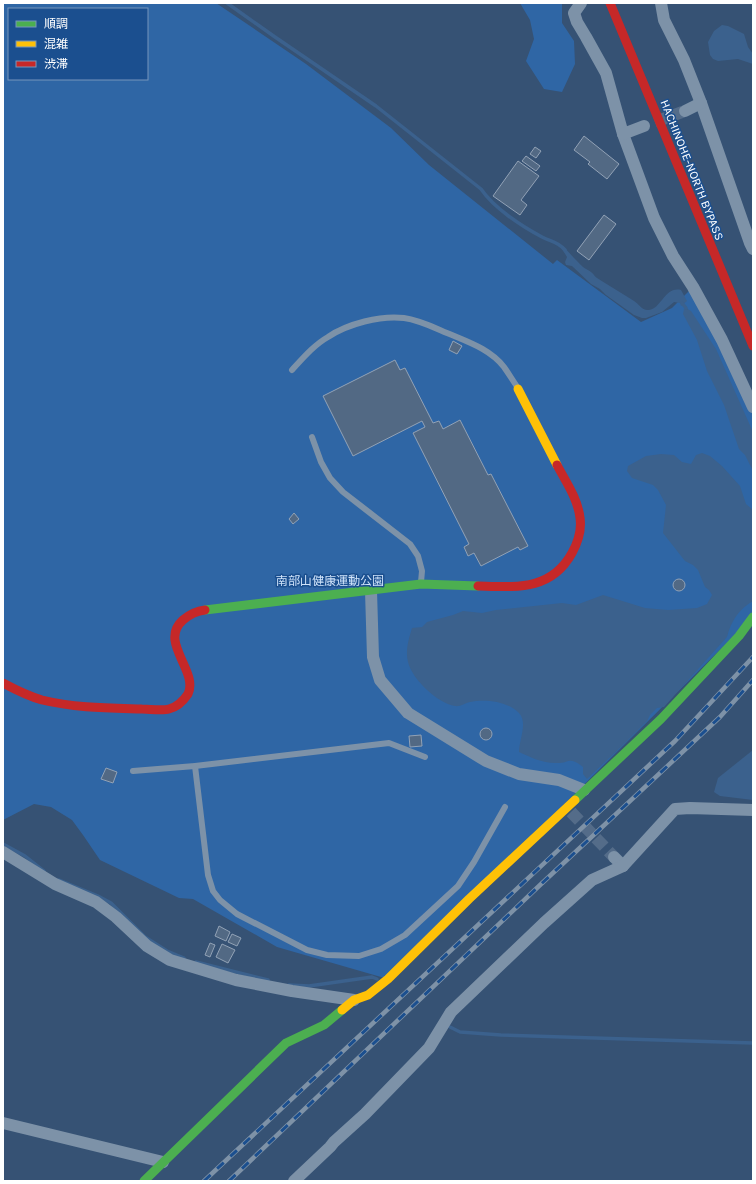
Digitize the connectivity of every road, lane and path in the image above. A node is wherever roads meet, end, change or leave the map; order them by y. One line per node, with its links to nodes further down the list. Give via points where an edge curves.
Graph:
1 (581, 3): 7 (street, via 574,13 606,73)
2 (610, 3): 9 (main road, HACHINOHE-NORTH BYPASS)
3 (661, 3): 4 (street, via 664,20)
4 (701, 103): 5 (street); 8 (street)
5 (686, 111)
6 (644, 126): 7 (street)
7 (623, 134): 12 (street, via 654,218 722,340)
8 (753, 249)
9 (753, 346)
10 (292, 370): 11 (lane, via 310,351 348,326 370,320 403,318 418,321 489,353 504,366)
11 (518, 389): 14 (main road, via 575,500 580,518 580,534 570,558 558,572 539,583 518,587)
12 (753, 407)
13 (312, 437): 14 (lane, via 330,478 343,492 410,544 418,556 422,571)
14 (421, 584): 15 (main road)
15 (371, 591): 17 (main road, via 196,611 182,619 175,631 175,645 189,678 188,693 179,705 169,709 71,706 31,697); 21 (street, via 374,656 380,680 408,713 486,761 519,774 560,780)
16 (753, 617): 21 (main road, via 739,636 660,719)
17 (3, 683)
18 (425, 757): 19 (lane, via 389,743)
19 (195, 766): 20 (lane); 22 (lane, via 208,876 213,891 237,914 307,950 327,956 359,956 381,949 405,935 458,886)
20 (133, 771)
21 (584, 790): 27 (main road, via 568,809 469,898 388,979 368,995)
22 (505, 807)
23 (753, 810): 26 (street, via 676,809)
24 (3, 852): 27 (street, via 55,884 96,902 147,946 170,960 236,980)
25 (614, 857): 26 (street)
26 (623, 866): 31 (street, via 592,880 451,1012 429,1048 365,1114)
27 (354, 1000): 29 (main road, via 324,1025 286,1043)
28 (3, 1123): 29 (street)
29 (163, 1162): 30 (main road)
30 (144, 1181)
31 (294, 1181)

